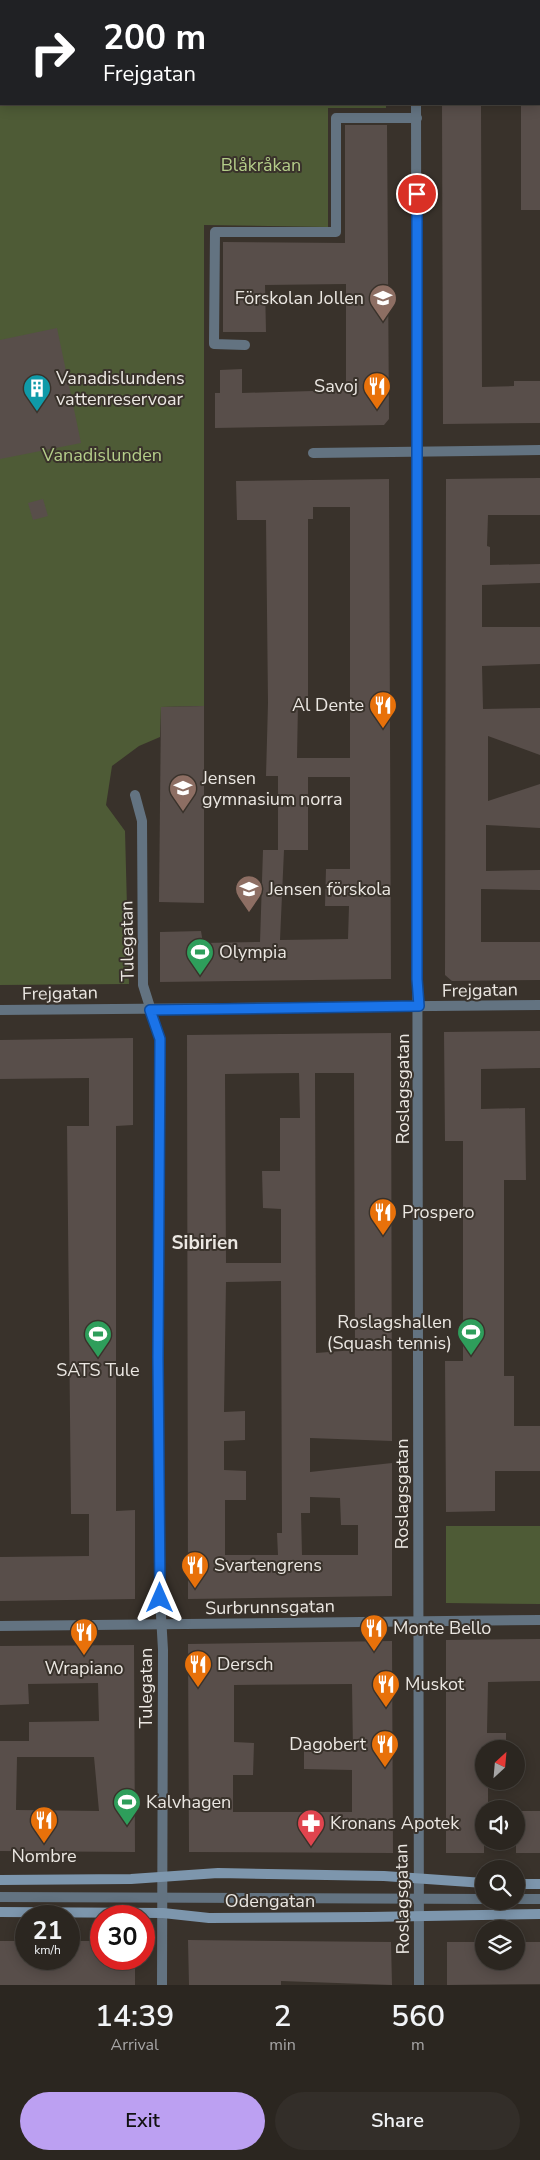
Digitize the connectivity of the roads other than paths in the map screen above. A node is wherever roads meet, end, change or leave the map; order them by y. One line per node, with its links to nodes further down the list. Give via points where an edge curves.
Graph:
1 (416, 105): 2 (street, Roslagsgatan)
2 (417, 118): 3 (street, via 336,118 336,232 214,232 214,344); 5 (street, Roslagsgatan)
3 (245, 345)
4 (540, 450): 5 (street)
5 (417, 452): 6 (street); 9 (street, Roslagsgatan)
6 (313, 453)
7 (135, 794): 11 (street, Tulegatan, via 142,821 143,985)
8 (540, 1005): 9 (street, Frejgatan)
9 (419, 1006): 11 (street, Frejgatan); 13 (street, Roslagsgatan)
10 (0, 1010): 11 (street, Frejgatan)
11 (150, 1010): 14 (street, Tulegatan, via 160,1039 158,1358)
12 (540, 1620): 13 (street, Surbrunnsgatan)
13 (418, 1621): 14 (street, Surbrunnsgatan); 17 (street, Roslagsgatan)
14 (161, 1624): 15 (street, Surbrunnsgatan); 16 (street, Tulegatan)
15 (0, 1626)
16 (163, 1876): 17 (main road, Odengatan, via 316,1874); 18 (main road, Odengatan); 23 (street, Tulegatan)
17 (418, 1879): 19 (main road, Odengatan); 24 (street, Roslagsgatan)
18 (0, 1880)
19 (475, 1882)
20 (525, 1884): 21 (main road)
21 (540, 1884)
22 (0, 1897): 23 (street, Odengatan)
23 (163, 1897): 24 (street, Odengatan); 29 (street, Tulegatan)
24 (418, 1899): 25 (street, Odengatan); 31 (street, Roslagsgatan)
25 (475, 1899)
26 (525, 1899): 27 (street)
27 (540, 1899)
28 (0, 1912): 29 (main road, Odengatan)
29 (163, 1913): 31 (main road, Odengatan, via 209,1918); 32 (street, Tulegatan)
30 (540, 1914): 31 (main road, Odengatan)
31 (418, 1916): 33 (street, Roslagsgatan)
32 (162, 1985)
33 (419, 1985)

